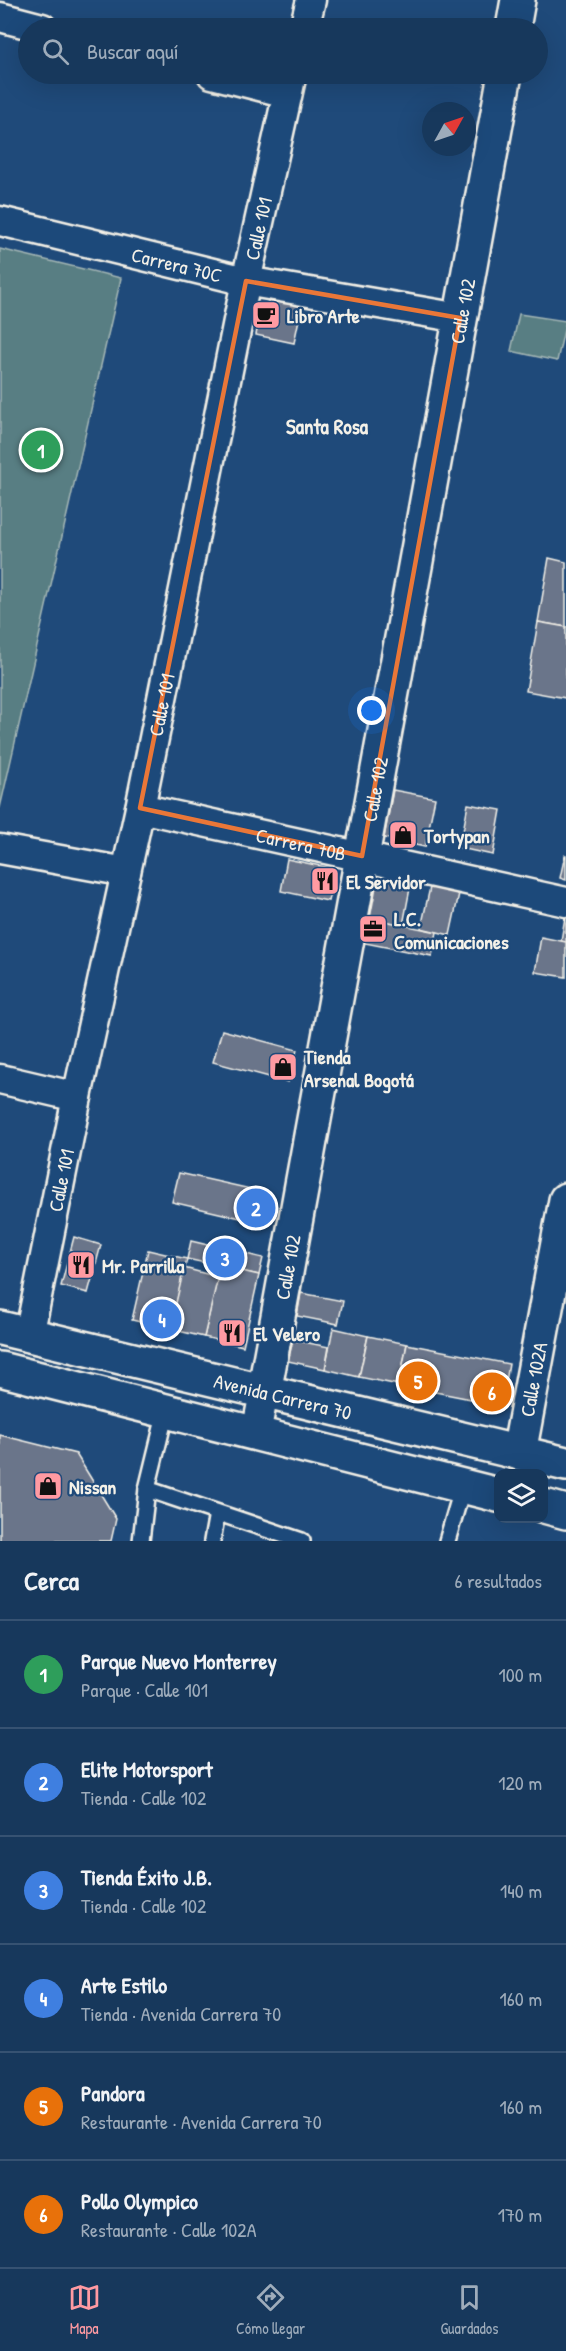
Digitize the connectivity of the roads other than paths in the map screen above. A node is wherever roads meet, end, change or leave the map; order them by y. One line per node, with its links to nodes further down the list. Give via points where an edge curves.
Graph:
1 (311, 0): 4 (street)
2 (518, 0): 5 (street)
3 (0, 17): 6 (street)
4 (306, 18)
5 (515, 18)
6 (18, 22)
7 (289, 84): 10 (street, Calle 101)
8 (503, 84): 11 (street, Calle 102)
9 (0, 221): 10 (street, Carrera 70C)
10 (246, 281): 11 (street, Carrera 70C); 12 (street, Calle 101)
11 (460, 318): 14 (street, Calle 102)
12 (140, 808): 14 (street, Carrera 70B); 15 (street, Calle 101)
13 (0, 849): 15 (street)
14 (362, 856): 16 (street, Carrera 70B); 22 (street, Calle 102)
15 (126, 872): 18 (street, Calle 101)
16 (566, 902)
17 (0, 1079): 18 (street)
18 (77, 1097): 20 (street, Calle 101)
19 (566, 1200): 25 (street, Calle 102A)
20 (15, 1332): 22 (street, Avenida Carrera 70)
21 (0, 1369): 23 (street, Avenida Carrera 70)
22 (264, 1393): 24 (street, Calle 102); 25 (street, Avenida Carrera 70)
23 (166, 1411): 24 (street, Avenida Carrera 70); 28 (lane)
24 (256, 1434): 27 (street, Avenida Carrera 70)
25 (519, 1453): 26 (street, Avenida Carrera 70)
26 (566, 1464)
27 (463, 1486): 29 (street, Avenida Carrera 70); 36 (lane)
28 (147, 1489): 32 (lane); 33 (lane)
29 (494, 1494)
30 (548, 1507): 31 (street)
31 (566, 1512)
32 (217, 1513): 34 (lane); 35 (lane)
33 (141, 1541)
34 (212, 1541)
35 (302, 1541)
36 (447, 1541)

